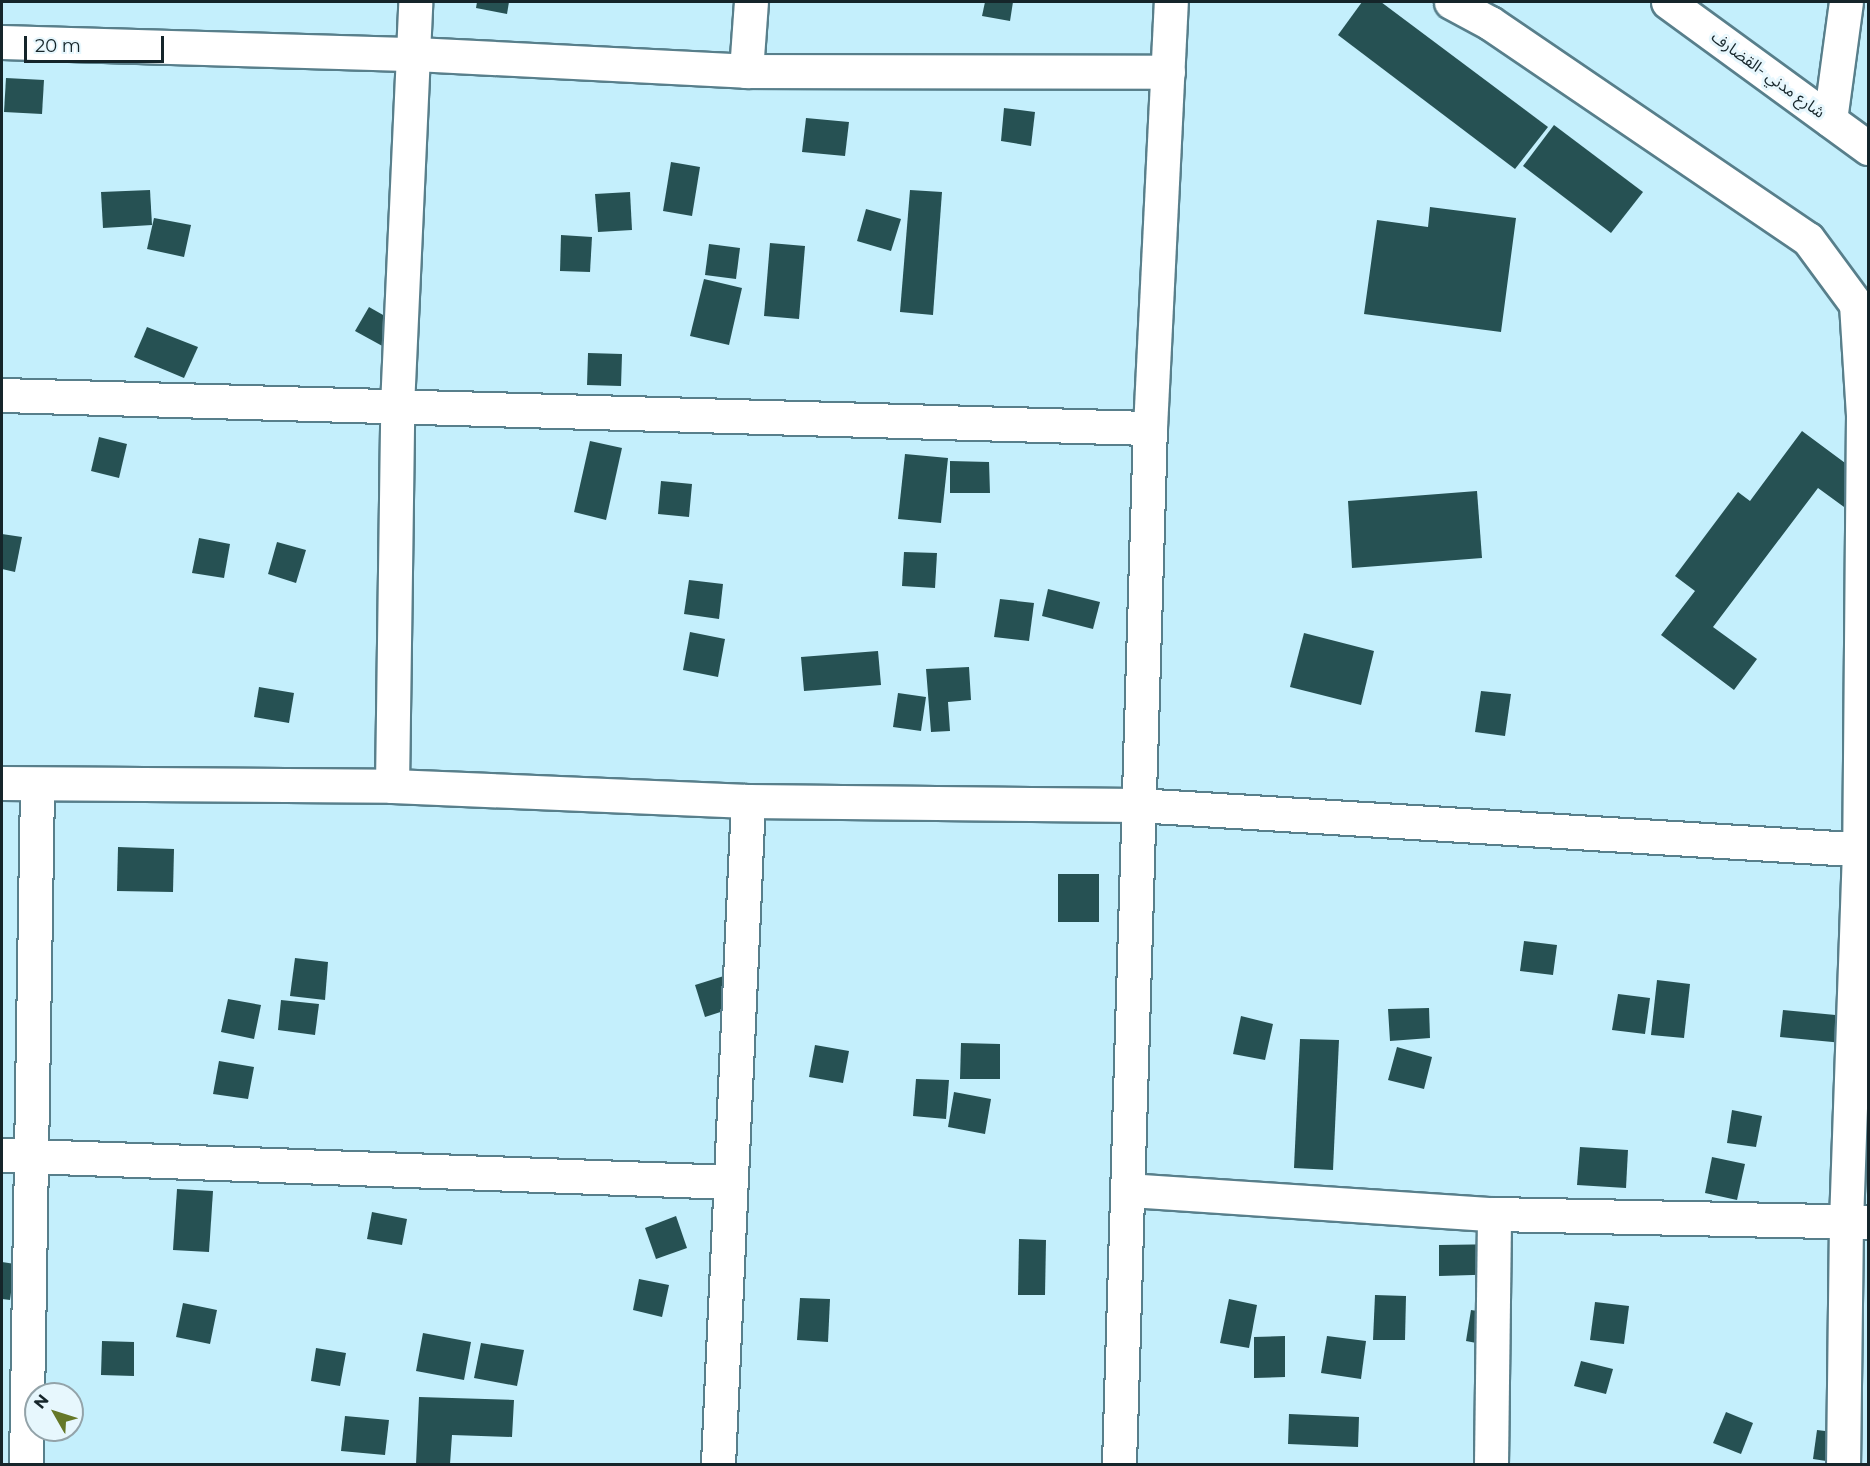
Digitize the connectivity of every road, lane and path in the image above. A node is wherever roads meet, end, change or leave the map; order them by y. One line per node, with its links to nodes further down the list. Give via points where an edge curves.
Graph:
1 (415, 2): 8 (main road)
2 (751, 2): 9 (main road)
3 (1171, 2): 10 (main road)
4 (1451, 2): 21 (main road, via 1490,23 1808,239 1856,304 1863,415)
5 (1668, 2): 11 (main road, شارع مدني -القضارف)
6 (1846, 2): 11 (main road)
7 (2, 42): 8 (main road)
8 (415, 54): 9 (main road); 14 (main road)
9 (746, 71): 10 (main road)
10 (1168, 72): 15 (main road)
11 (1830, 120): 12 (main road, شارع مدني -القضارف)
12 (1869, 148)
13 (2, 395): 14 (main road)
14 (397, 406): 15 (main road); 18 (main road)
15 (1150, 428): 20 (main road)
16 (2, 783): 17 (main road)
17 (37, 784): 18 (main road); 22 (main road)
18 (392, 786): 19 (main road)
19 (748, 801): 20 (main road); 23 (main road)
20 (1137, 805): 21 (main road); 24 (main road)
21 (1864, 850): 26 (main road)
22 (16, 1155): 23 (main road); 27 (main road)
23 (731, 1182): 28 (main road)
24 (1128, 1190): 25 (main road); 29 (main road)
25 (1494, 1214): 26 (main road); 30 (main road)
26 (1857, 1222): 31 (main road)
27 (26, 1464)
28 (718, 1464)
29 (1119, 1464)
30 (1491, 1464)
31 (1843, 1464)

